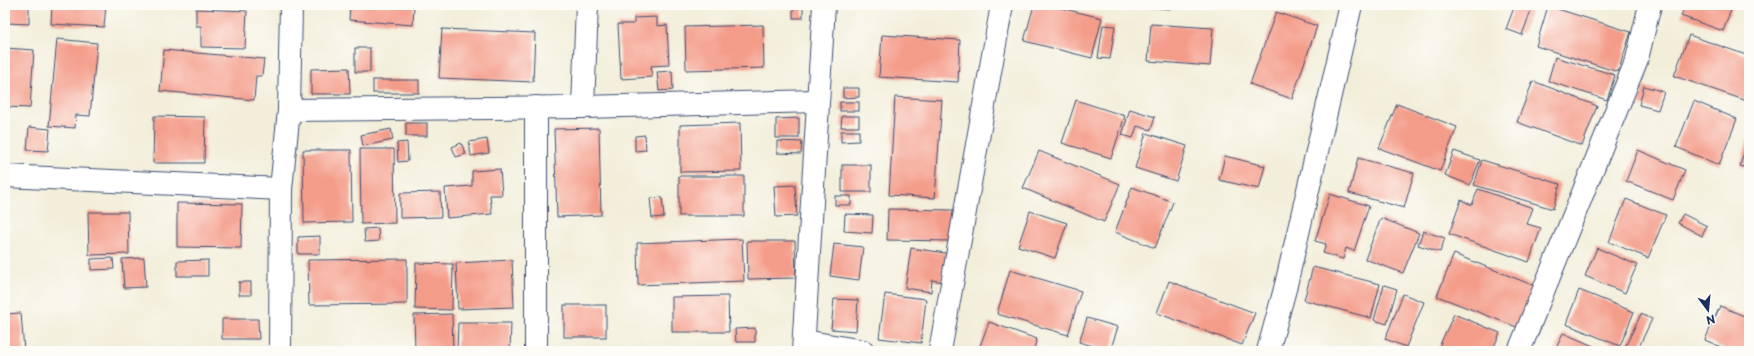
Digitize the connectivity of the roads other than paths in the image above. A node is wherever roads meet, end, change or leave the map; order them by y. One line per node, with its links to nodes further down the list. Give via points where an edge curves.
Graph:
1 (291, 5): 10 (street)
2 (587, 5): 9 (street)
3 (824, 5): 7 (street)
4 (1002, 5): 17 (street)
5 (1351, 5): 18 (street, via 1287,282)
6 (1650, 5): 19 (street, via 1637,59)
7 (818, 101): 9 (street); 13 (street)
8 (536, 107): 9 (street); 10 (street); 15 (street)
9 (583, 107)
10 (289, 110): 12 (street)
11 (5, 176): 12 (street)
12 (281, 188): 14 (street)
13 (803, 346): 16 (street)
14 (280, 351)
15 (536, 351)
16 (863, 351)
17 (940, 351)
18 (1268, 351)
19 (1519, 351)

